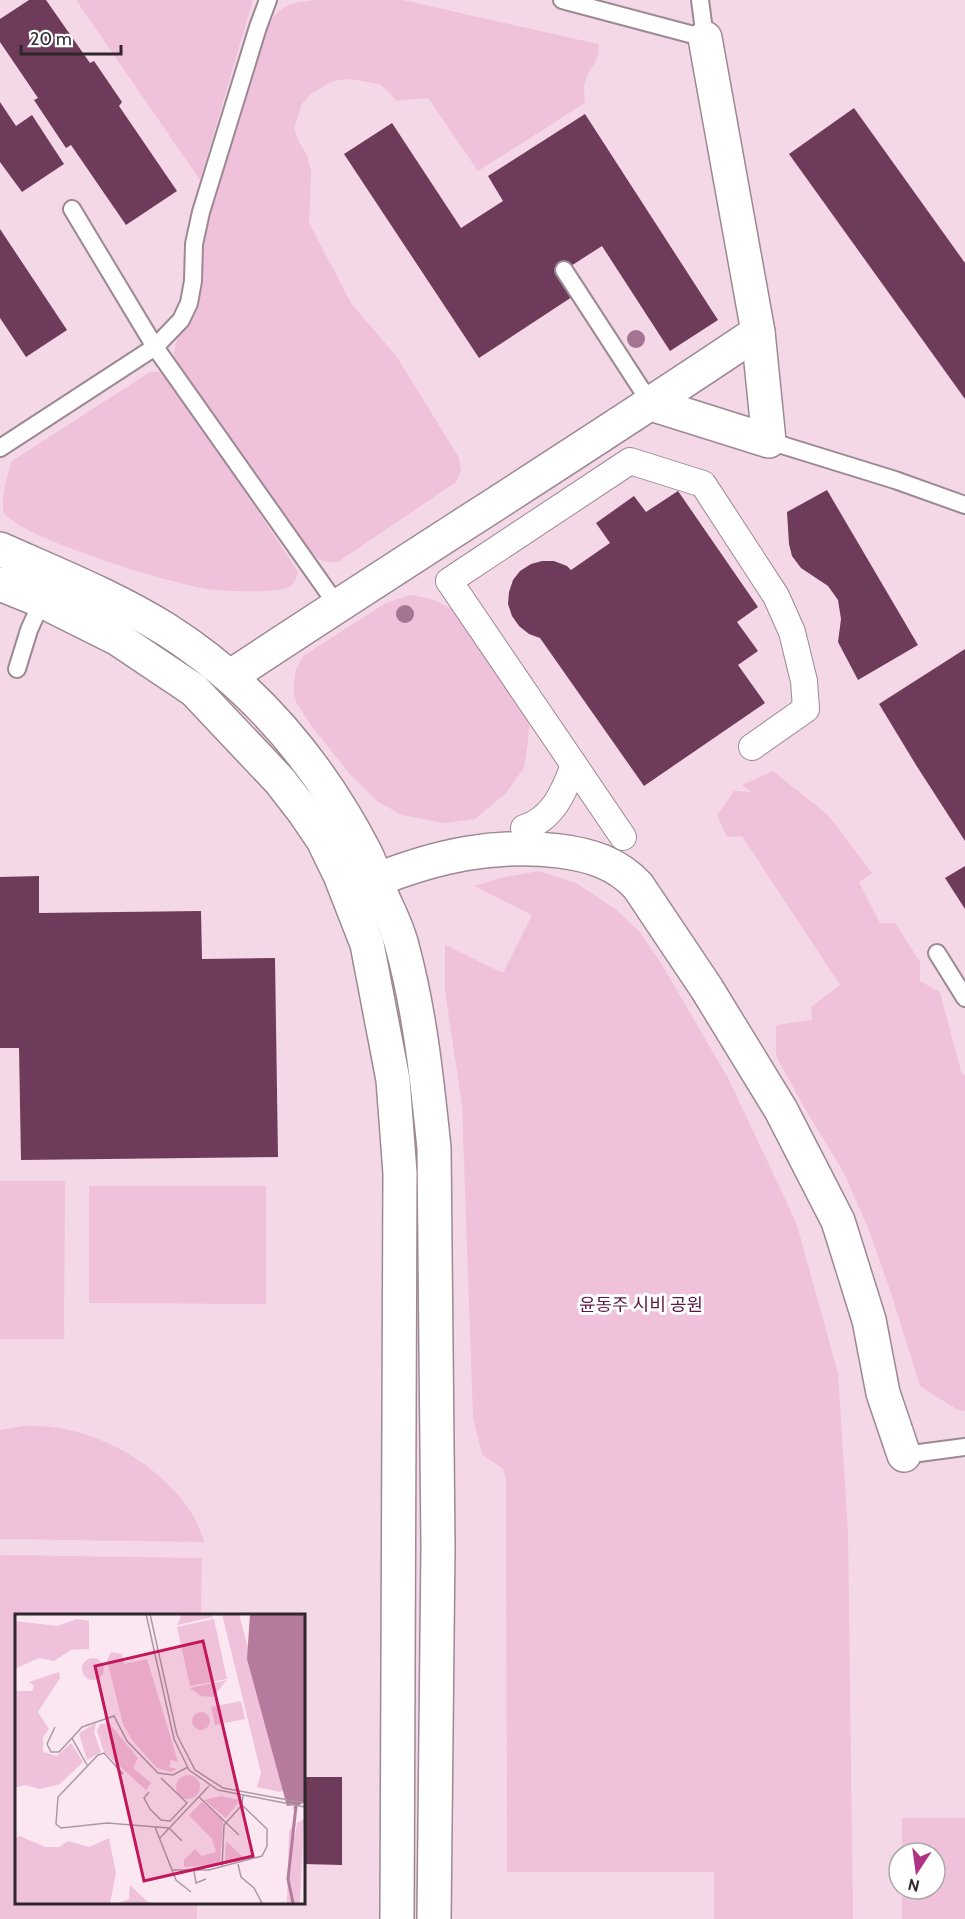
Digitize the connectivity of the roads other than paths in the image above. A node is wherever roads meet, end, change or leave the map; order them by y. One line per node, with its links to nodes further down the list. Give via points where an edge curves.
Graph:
1 (268, 0): 8 (lane, via 201,212 189,303 181,320)
2 (562, 0): 4 (lane)
3 (700, 0): 4 (lane)
4 (705, 38): 7 (street)
5 (72, 209): 8 (lane)
6 (564, 270): 9 (lane)
7 (758, 332): 9 (street); 10 (street)
8 (155, 347): 11 (lane); 16 (lane)
9 (651, 404): 10 (street); 16 (street)
10 (769, 441): 12 (lane)
11 (0, 448)
12 (965, 505)
13 (0, 549): 18 (street, via 97,592 167,630)
14 (0, 584): 15 (street)
15 (42, 601): 17 (lane); 28 (street, via 118,639 194,690 218,714 280,781 323,840 367,945 393,1080 400,1173)
16 (337, 605): 18 (street)
17 (17, 669)
18 (231, 676): 23 (street, via 283,729 324,782)
19 (752, 747): 20 (street, via 806,709 804,681 788,623 776,596 702,484 630,461 449,581)
20 (574, 765): 21 (street, via 556,805 543,819); 22 (street)
21 (524, 828)
22 (623, 837)
23 (376, 880): 27 (street, via 445,857 518,847 599,859 630,877 707,989 781,1110 838,1221); 29 (street, via 402,944 412,987 434,1148 438,1546)
24 (937, 953): 25 (lane)
25 (965, 998)
26 (965, 1447): 27 (lane)
27 (904, 1455)
28 (397, 1919)
29 (434, 1919)

